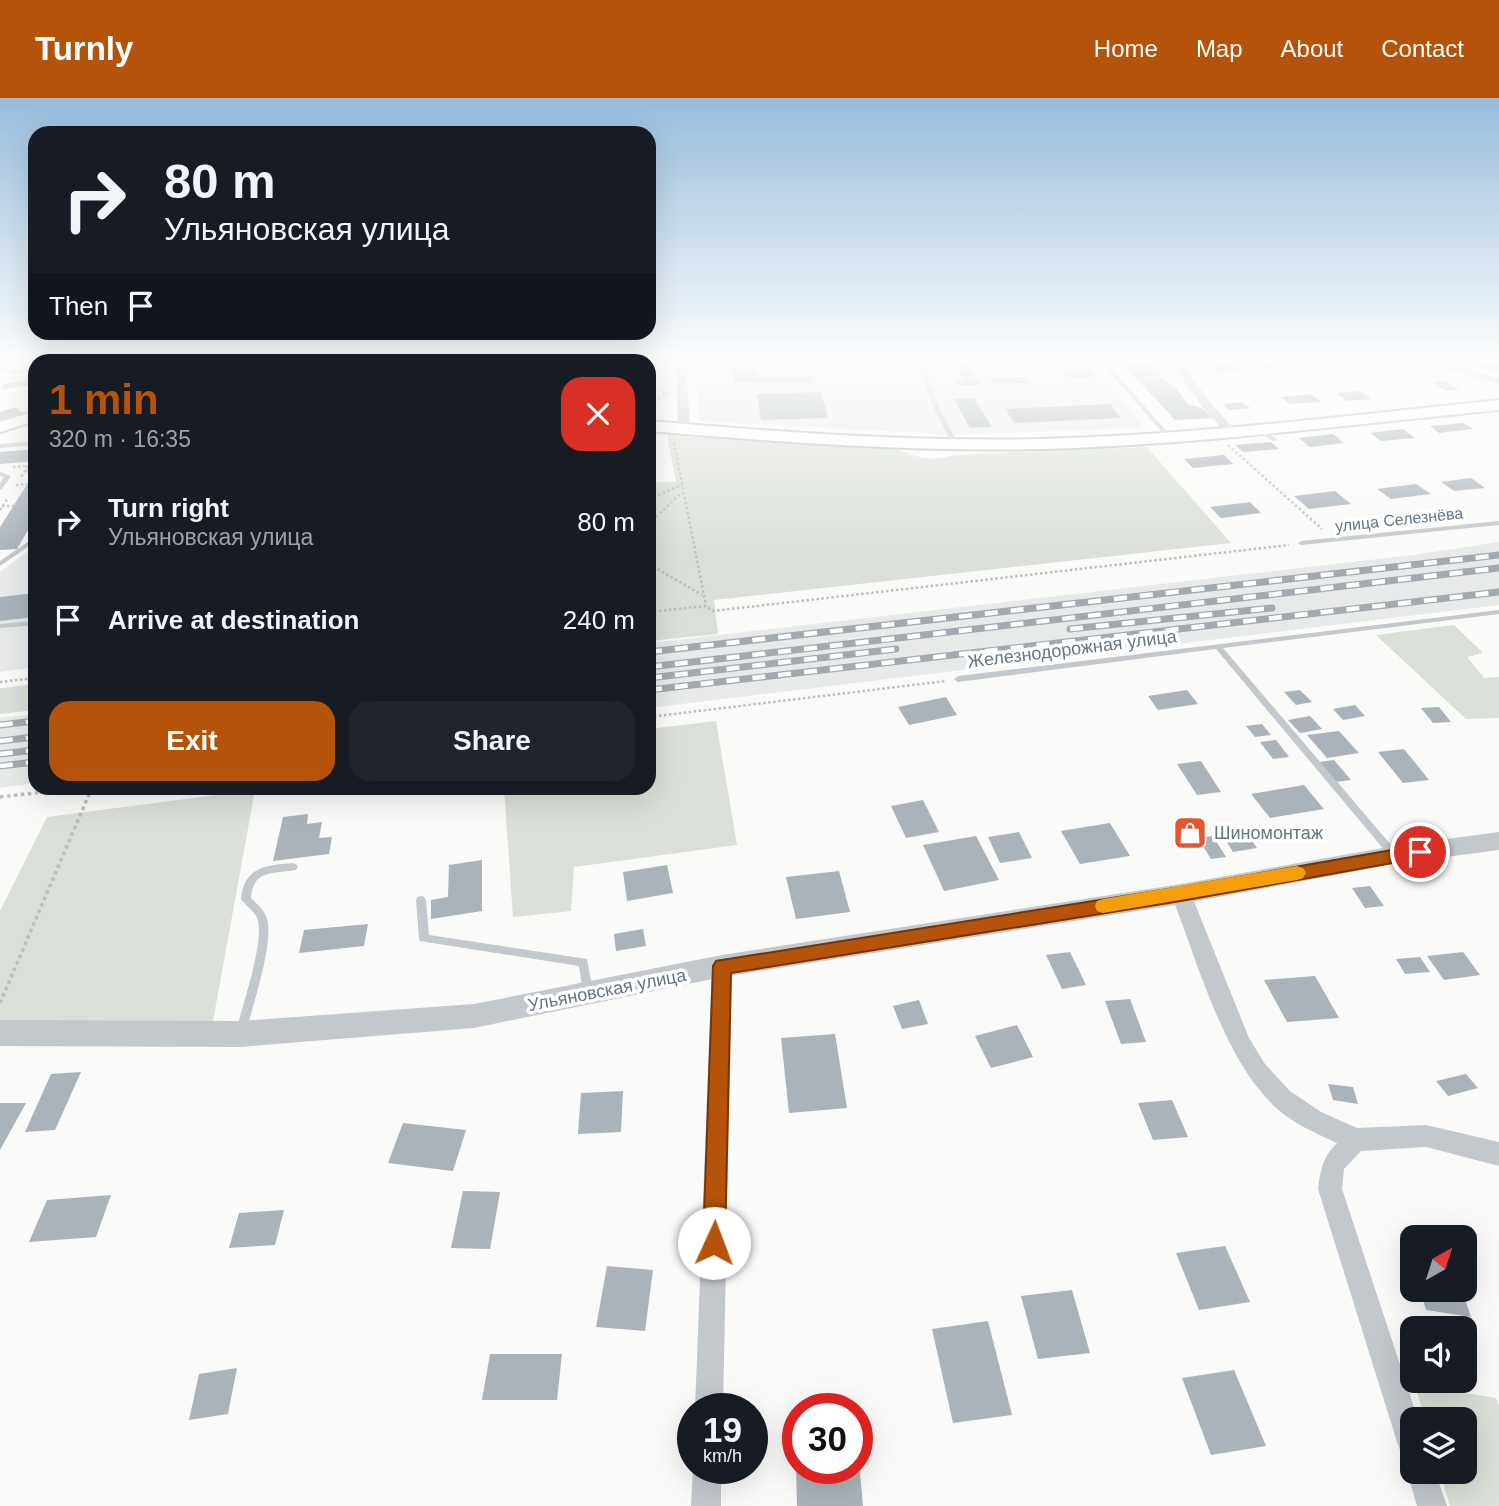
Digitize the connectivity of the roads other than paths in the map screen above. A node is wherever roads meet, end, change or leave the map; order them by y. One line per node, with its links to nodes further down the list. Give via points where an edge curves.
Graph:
1 (656, 427): 7 (main road)
2 (678, 427): 7 (street)
3 (946, 427): 13 (lane)
4 (1160, 427): 10 (lane)
5 (1219, 427): 9 (street)
6 (1293, 427): 8 (main road)
7 (678, 430): 13 (main road)
8 (1262, 430): 9 (main road); 11 (lane)
9 (1224, 434): 10 (main road)
10 (1168, 436): 13 (main road)
11 (1275, 440)
12 (28, 444): 14 (lane)
13 (956, 445)
14 (0, 446)
15 (0, 474): 16 (lane, via 8,476)
16 (0, 488)
17 (1499, 523): 18 (lane, улица Селезнёва)
18 (1301, 543)
19 (28, 544): 20 (lane)
20 (0, 564)
21 (1499, 612): 24 (lane, Железнодорожная улица)
22 (28, 623): 23 (lane)
23 (0, 626)
24 (1218, 647): 25 (lane, Железнодорожная улица); 27 (lane)
25 (958, 679)
26 (1499, 841): 27 (street, Ульяновская улица)
27 (1394, 855): 29 (street, Ульяновская улица)
28 (293, 867): 34 (lane, via 262,870 251,877 246,889 246,899 264,924)
29 (1181, 894): 31 (street, Ульяновская улица); 35 (street, via 1240,1045 1257,1071 1282,1099)
30 (421, 900): 32 (lane, via 424,938 583,962)
31 (722, 966): 32 (street, Ульяновская улица); 37 (street)
32 (589, 993): 34 (street, Ульяновская улица, via 474,1016)
33 (0, 1033): 34 (street, Ульяновская улица)
34 (240, 1034)
35 (1356, 1140): 36 (street, via 1426,1136); 38 (street, via 1334,1164 1330,1189)
36 (1499, 1154)
37 (709, 1393)
38 (1400, 1408)
39 (707, 1484): 41 (street)
40 (1425, 1484): 42 (street)
41 (706, 1506)
42 (1432, 1506)

